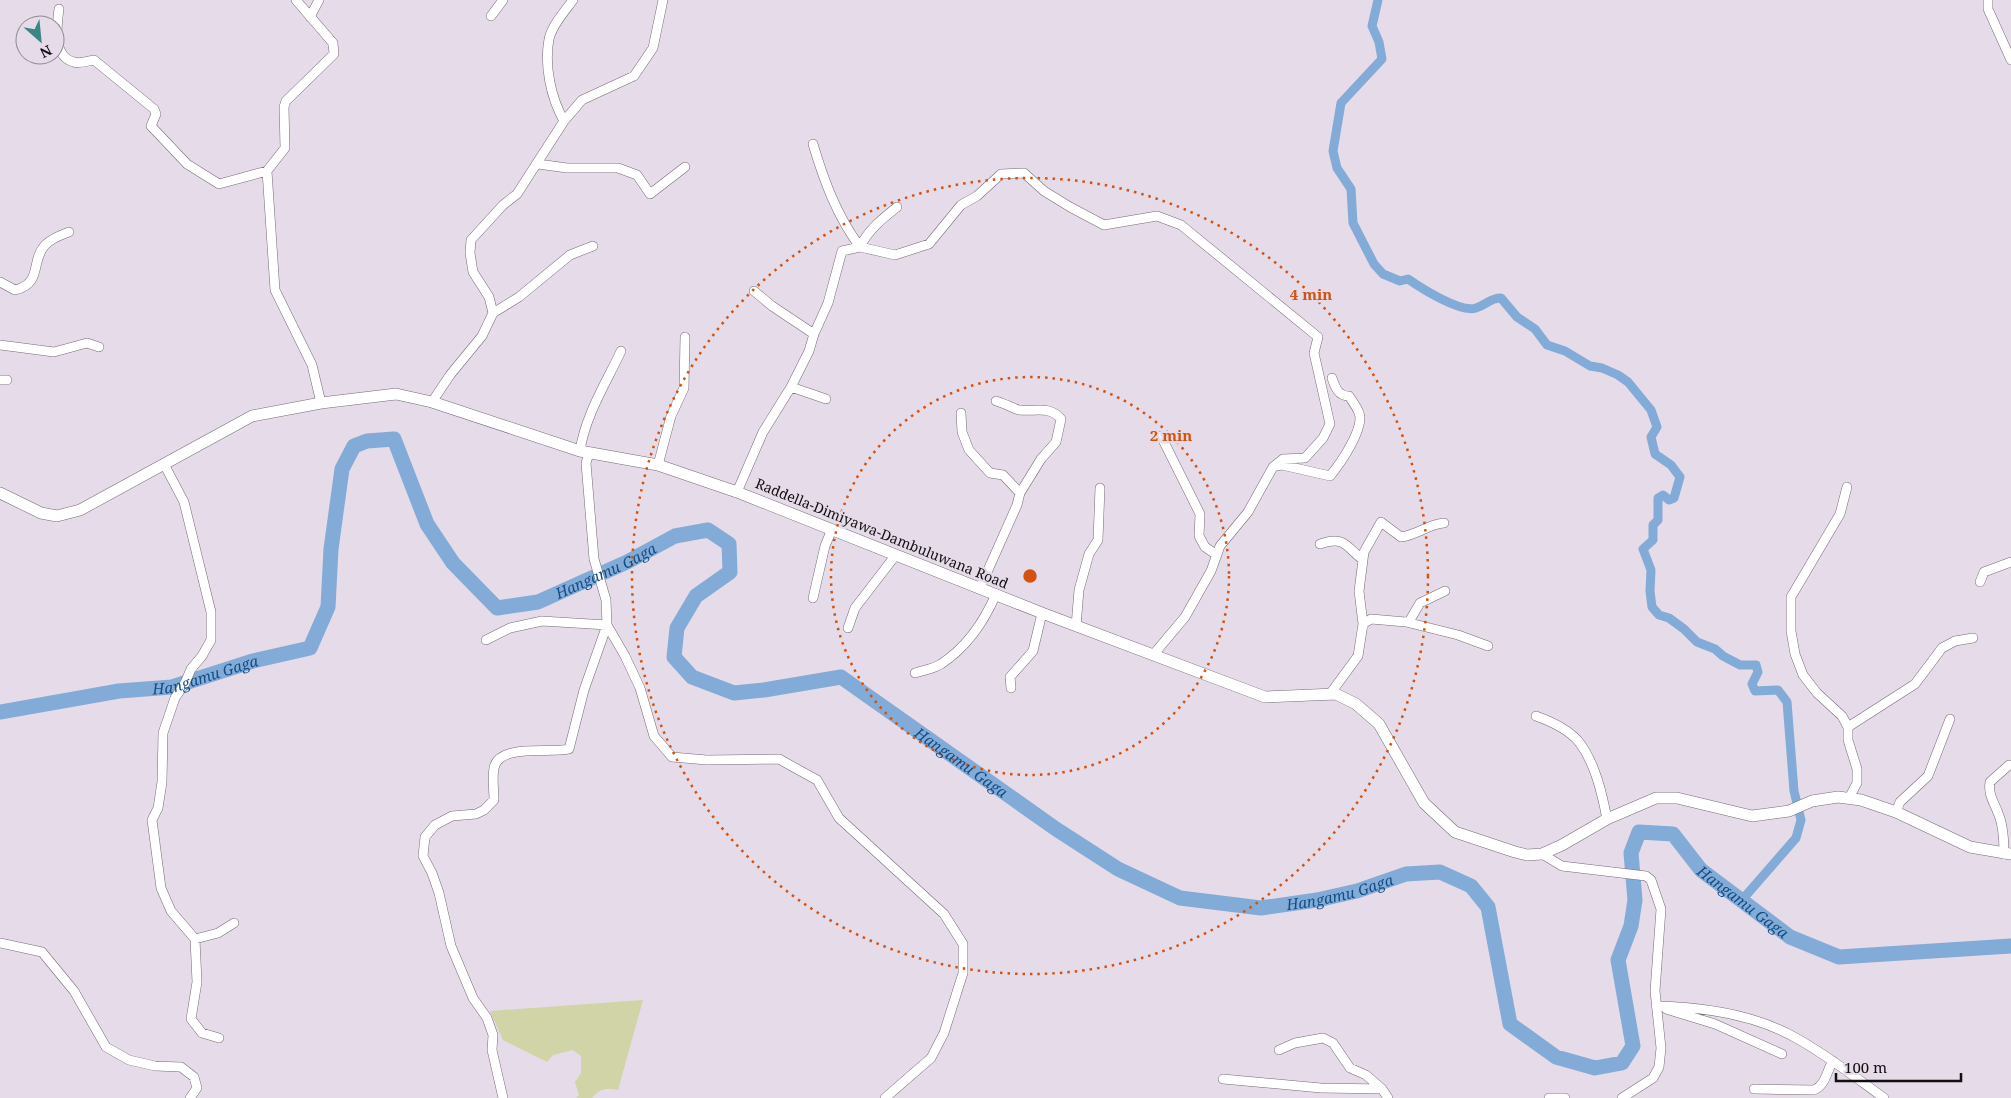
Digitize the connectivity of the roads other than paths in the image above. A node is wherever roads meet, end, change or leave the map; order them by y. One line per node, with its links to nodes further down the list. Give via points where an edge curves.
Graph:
1 (296, 0): 9 (street)
2 (319, 0): 9 (street)
3 (503, 0): 8 (street)
4 (573, 0): 11 (street, via 549,38 548,66 555,104)
5 (663, 0): 11 (street, via 653,48 634,76 582,100)
6 (1988, 0): 10 (street, via 1988,9)
7 (59, 9): 15 (street, via 55,38 66,58 74,63 94,60 154,109 156,114 151,126 187,164 219,184)
8 (491, 16)
9 (310, 17): 15 (street, via 333,43 334,54 286,101 285,148)
10 (2011, 60)
11 (564, 121): 13 (street)
12 (813, 144): 19 (street, via 824,182 848,231)
13 (538, 164): 14 (street, via 566,168 618,168 637,175 650,194); 22 (street, via 518,194 502,205 472,240 470,253 474,272 489,296)
14 (685, 167)
15 (267, 172): 33 (street, via 275,290 312,365)
16 (897, 207): 19 (street, via 877,224)
17 (70, 232): 20 (street, via 45,245 33,279 26,287 15,290)
18 (593, 246): 22 (street, via 570,255 519,297)
19 (860, 247): 23 (street, via 842,251 828,303); 39 (street, via 895,254 929,244 961,205 977,196 1001,174 1024,173 1070,208 1104,225 1157,216 1181,225 1318,337 1314,353 1330,424 1323,438 1305,458 1283,459)
20 (0, 282)
21 (754, 291): 23 (street)
22 (492, 312): 32 (street, via 482,336)
23 (814, 334): 29 (street)
24 (685, 337): 38 (street, via 684,388 671,416)
25 (0, 345): 26 (street, via 54,352 87,342)
26 (99, 347)
27 (622, 351): 36 (street, via 583,434)
28 (1332, 378): 39 (street, via 1336,389 1349,396 1360,414 1358,430 1341,463 1330,476 1282,464)
29 (791, 387): 30 (street); 42 (street, via 762,432)
30 (826, 399)
31 (996, 401): 44 (street, via 1018,410 1048,410 1061,419 1056,442)
32 (432, 402): 33 (street, Raddella-Dimiyawa-Dambuluwana Road, via 396,394); 36 (street, Raddella-Dimiyawa-Dambuluwana Road)
33 (322, 403): 37 (street, Raddella-Dimiyawa-Dambuluwana Road, via 252,416)
34 (961, 413): 44 (street, via 962,432 969,450 990,473 1002,475)
35 (1161, 436): 48 (street, via 1200,514 1199,536 1204,547)
36 (584, 452): 38 (street, Raddella-Dimiyawa-Dambuluwana Road); 60 (street, via 594,559 606,600)
37 (164, 464): 43 (street, Raddella-Dimiyawa-Dambuluwana Road, via 80,510 57,516 41,513); 80 (street, via 184,502 213,626 211,640 175,698 163,733 162,782 158,808 152,820 161,888 171,911)
38 (658, 465): 42 (street, Raddella-Dimiyawa-Dambuluwana Road)
39 (1273, 467): 48 (street, via 1248,512 1220,546)
40 (1848, 487): 72 (street, via 1840,514 1791,598 1791,631 1794,654 1803,675 1842,716)
41 (1100, 488): 61 (street, via 1098,540 1090,554 1079,590)
42 (737, 492): 46 (street, Raddella-Dimiyawa-Dambuluwana Road)
43 (0, 493)
44 (1020, 493): 53 (street)
45 (1444, 523): 50 (street, via 1401,537 1381,522 1364,552)
46 (832, 529): 49 (street, Raddella-Dimiyawa-Dambuluwana Road); 56 (street)
47 (1320, 544): 50 (street, via 1336,539 1342,541)
48 (1217, 555): 66 (street, via 1185,617)
49 (895, 556): 53 (street, Raddella-Dimiyawa-Dambuluwana Road); 62 (street, via 855,608)
50 (1363, 560): 59 (street, via 1359,590)
51 (2011, 562): 52 (street, via 1984,572)
52 (1980, 582)
53 (980, 588): 55 (street, Raddella-Dimiyawa-Dambuluwana Road)
54 (1445, 591): 58 (street, via 1420,603)
55 (996, 594): 57 (street, Raddella-Dimiyawa-Dambuluwana Road); 67 (street, via 984,620 967,642 940,665)
56 (813, 598)
57 (1042, 613): 61 (street, Raddella-Dimiyawa-Dambuluwana Road); 68 (street, via 1033,651 1010,677)
58 (1406, 622): 59 (street, via 1371,619); 65 (street)
59 (1363, 624): 69 (street, via 1358,656)
60 (607, 625): 64 (street, via 542,620 510,628); 91 (street, via 584,690 569,749 521,751 502,756 494,767 494,800 476,814 452,816 435,825 425,837 423,856 439,893 451,946 493,1035 492,1050); 92 (street, via 640,688 654,736 672,757 779,759 816,780 839,818 944,914 963,944 963,974 944,1033 931,1058)
61 (1076, 626): 66 (street, Raddella-Dimiyawa-Dambuluwana Road)
62 (848, 628)
63 (1974, 638): 72 (street, via 1942,648 1915,684)
64 (486, 640)
65 (1488, 646)
66 (1153, 655): 69 (street, Raddella-Dimiyawa-Dambuluwana Road, via 1265,697)
67 (915, 673)
68 (1011, 688)
69 (1330, 694): 77 (street, Raddella-Dimiyawa-Dambuluwana Road, via 1356,704 1379,724 1424,803 1455,832 1515,852)
70 (1536, 716): 76 (street, via 1551,721 1578,741 1598,779)
71 (1950, 719): 75 (street, via 1928,776 1900,802)
72 (1848, 727): 74 (street, via 1858,783)
73 (2009, 765): 78 (street, via 1990,782 1989,789)
74 (1849, 798): 75 (street, Raddella-Dimiyawa-Dambuluwana Road); 76 (street, Raddella-Dimiyawa-Dambuluwana Road, via 1812,801 1789,811 1752,816 1677,798 1656,798)
75 (1896, 812): 78 (street, Raddella-Dimiyawa-Dambuluwana Road, via 1970,847)
76 (1607, 819): 77 (street, Raddella-Dimiyawa-Dambuluwana Road)
77 (1542, 854): 82 (street, via 1562,866 1646,876 1651,880 1660,909)
78 (2008, 854)
79 (234, 923): 80 (street, via 218,933)
80 (195, 939): 83 (street, via 197,982 191,1019 202,1033)
81 (0, 943): 90 (street, via 42,952 74,991 106,1047 129,1060 181,1067 194,1077 197,1088)
82 (1656, 1006): 85 (street, via 1715,1024); 86 (street, via 1692,1007 1757,1021 1795,1037); 96 (street, via 1661,1048 1659,1068 1653,1078)
83 (219, 1038)
84 (1279, 1050): 88 (street, via 1295,1043 1324,1038 1333,1043 1350,1068 1366,1075)
85 (1782, 1054)
86 (1833, 1062): 89 (street, via 1825,1081 1814,1090); 97 (street)
87 (1223, 1079): 88 (street, via 1321,1088)
88 (1382, 1089): 93 (street)
89 (1754, 1089)
90 (190, 1098)
91 (503, 1098)
92 (885, 1098)
93 (1388, 1098)
94 (1549, 1098): 95 (street)
95 (1565, 1098)
96 (1622, 1098)
97 (1884, 1098)

